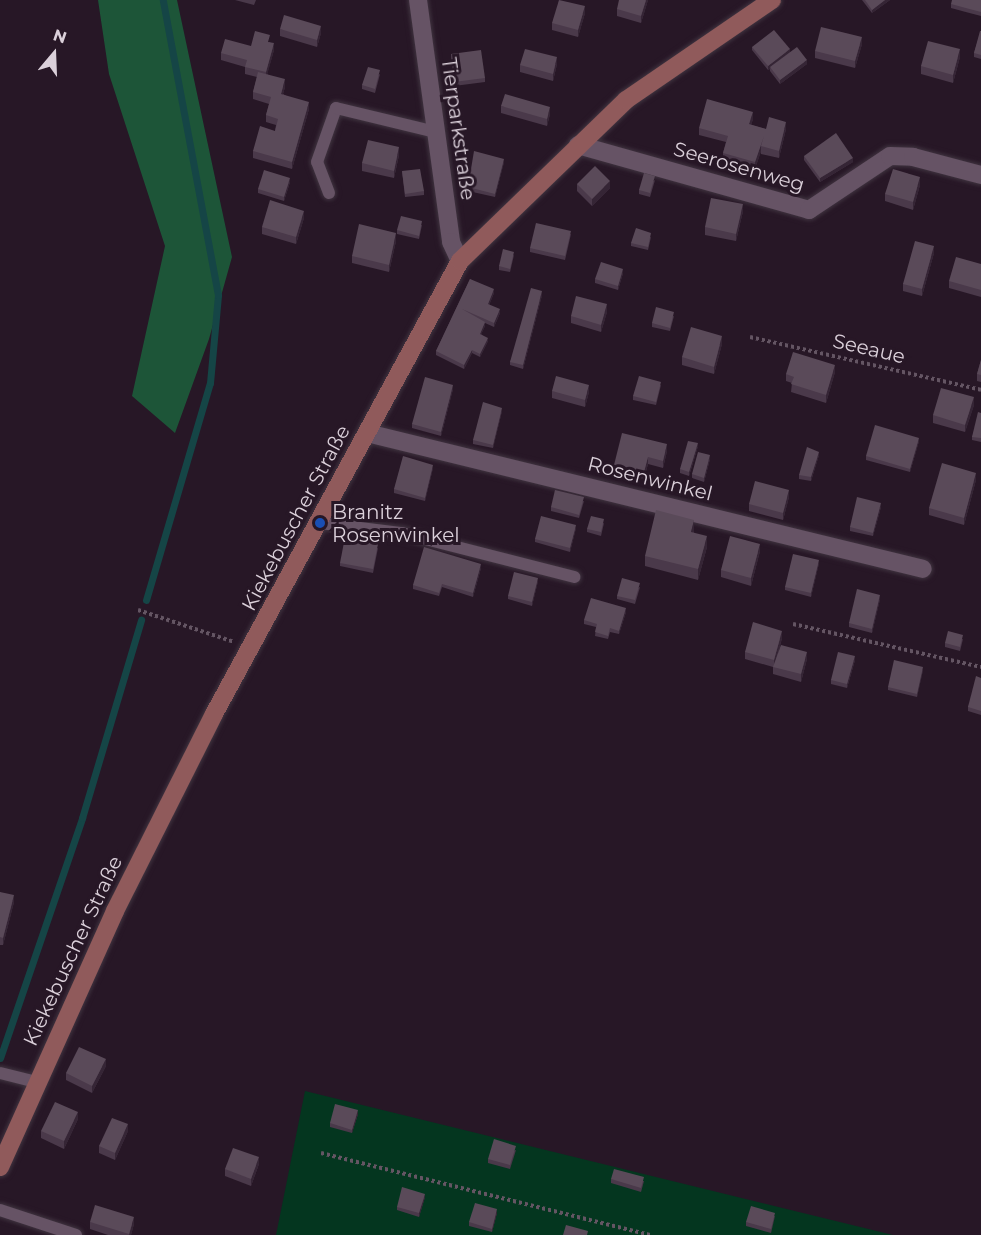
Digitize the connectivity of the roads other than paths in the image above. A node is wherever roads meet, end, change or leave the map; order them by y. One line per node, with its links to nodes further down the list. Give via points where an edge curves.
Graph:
1 (418, 0): 3 (street, Tierparkstraße)
2 (772, 0): 4 (street, Kiekebuscher Straße, via 626,99)
3 (436, 132): 6 (lane, via 336,108 317,162); 7 (street, Tierparkstraße, via 451,242)
4 (578, 145): 5 (street, Seerosenweg, via 809,210 890,156 913,157); 7 (street, Kiekebuscher Straße)
5 (981, 175)
6 (329, 193)
7 (460, 261): 8 (street, Kiekebuscher Straße)
8 (367, 433): 9 (street, Kiekebuscher Straße); 10 (street, Rosenwinkel)
9 (320, 523): 11 (lane, via 402,533); 13 (street, Kiekebuscher Straße, via 115,912)
10 (923, 569)
11 (574, 577)
12 (0, 1073): 13 (lane)
13 (36, 1082): 14 (street, Kiekebuscher Straße)
14 (0, 1167)
15 (0, 1210): 16 (lane)
16 (76, 1235)

